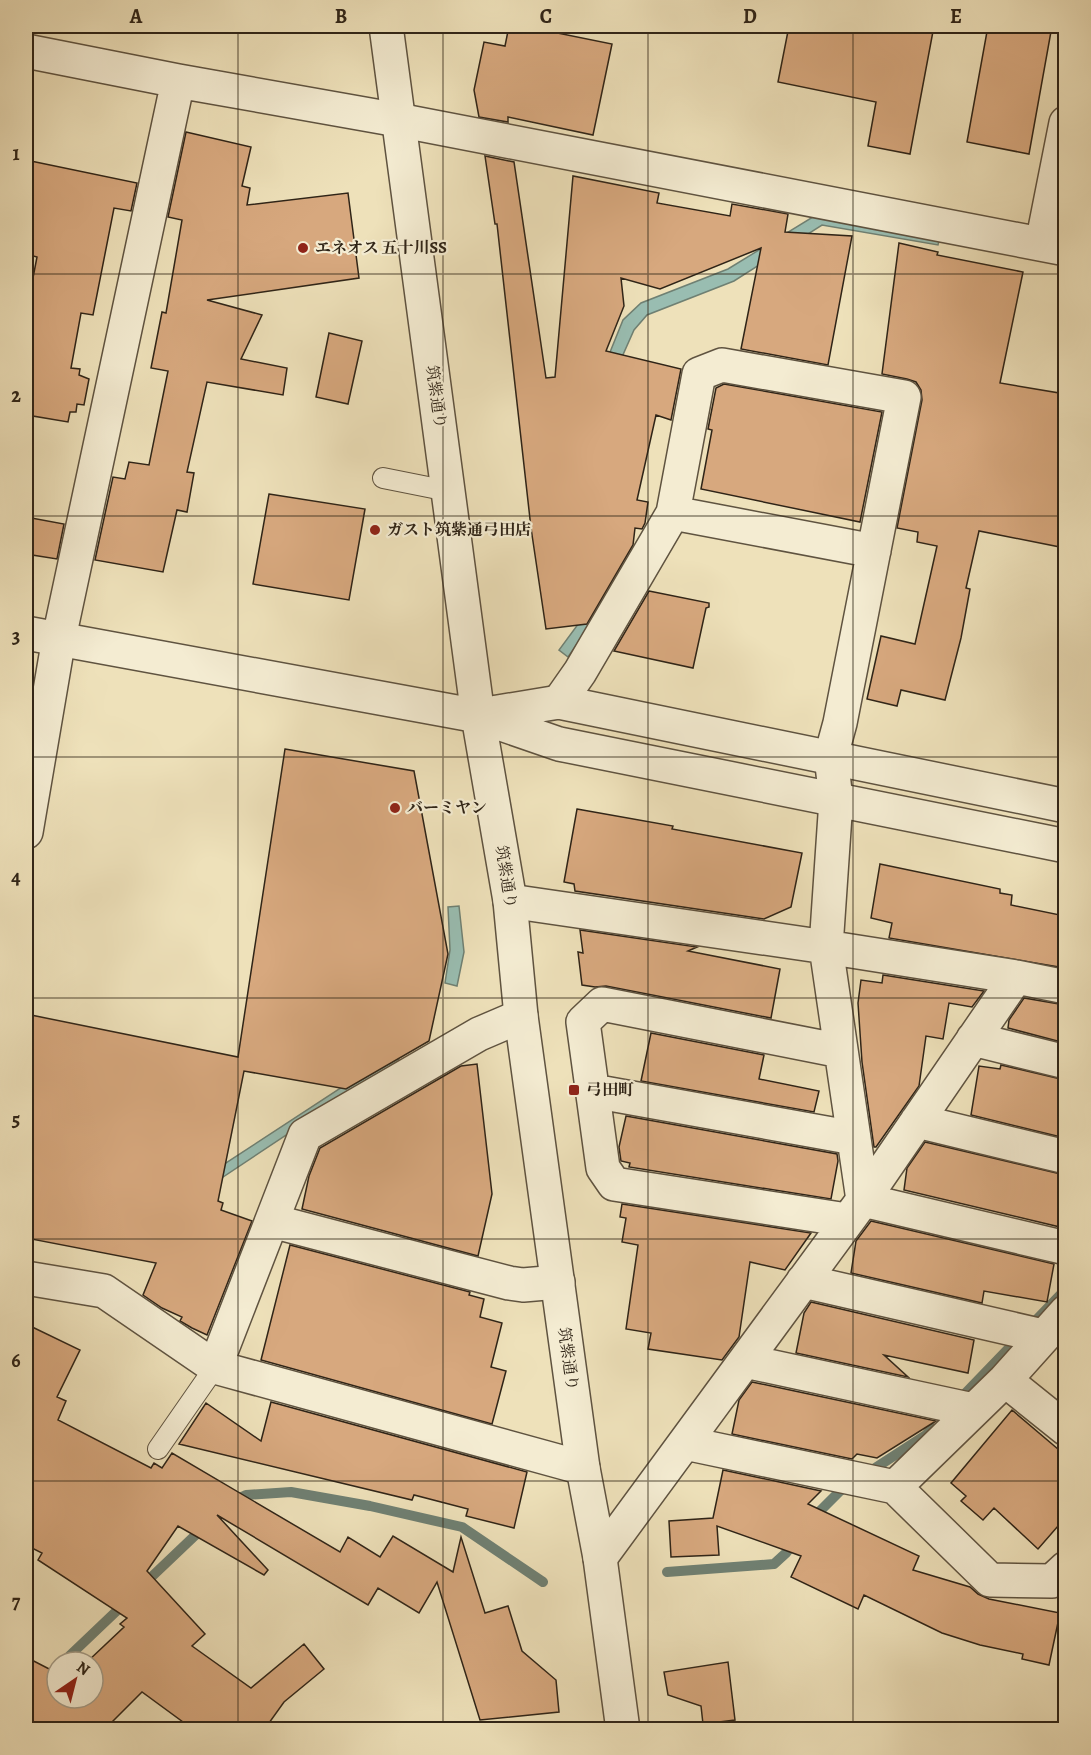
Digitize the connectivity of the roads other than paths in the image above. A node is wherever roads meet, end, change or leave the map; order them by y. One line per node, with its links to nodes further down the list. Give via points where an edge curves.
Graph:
1 (386, 26): 4 (street, 筑紫通り)
2 (26, 51): 3 (street)
3 (178, 81): 4 (street); 12 (street)
4 (398, 120): 6 (street); 8 (street, 筑紫通り)
5 (1065, 123): 6 (street)
6 (1054, 247)
7 (383, 478): 8 (lane)
8 (448, 491): 14 (street, 筑紫通り)
9 (673, 513): 10 (street); 10 (street, via 699,374 722,364 904,397); 13 (street, via 580,672)
10 (874, 551): 15 (street)
11 (26, 633): 12 (street)
12 (59, 638): 14 (street); 18 (street)
13 (558, 702): 14 (street); 15 (street)
14 (478, 716): 16 (street, via 559,744); 20 (street, 筑紫通り)
15 (831, 756): 16 (street); 17 (street)
16 (836, 800): 19 (street); 21 (street)
17 (1065, 806)
18 (26, 832)
19 (1065, 846)
20 (510, 901): 21 (street); 24 (street, 筑紫通り)
21 (826, 948): 22 (street); 26 (street)
22 (1016, 977): 23 (street); 25 (street)
23 (1065, 987)
24 (521, 1016): 33 (street, via 479,1034 305,1135); 37 (street, 筑紫通り)
25 (973, 1039): 27 (street); 29 (street)
26 (841, 1050): 28 (street, via 602,1004 583,1022); 30 (street)
27 (1065, 1062)
28 (593, 1091): 30 (street); 32 (street, via 603,1168 614,1184)
29 (917, 1122): 31 (street); 32 (street)
30 (854, 1138): 32 (street)
31 (1065, 1157)
32 (855, 1210): 34 (street); 36 (street)
33 (272, 1221): 37 (street, via 509,1283); 41 (street)
34 (1065, 1248)
35 (26, 1278): 41 (street, via 104,1291)
36 (803, 1281): 39 (street); 40 (street)
37 (558, 1282): 47 (street, 筑紫通り)
38 (1065, 1312): 39 (street)
39 (1043, 1335): 42 (street)
40 (745, 1360): 43 (street); 45 (street)
41 (215, 1367): 46 (lane); 47 (street)
42 (1005, 1380): 43 (street); 44 (street)
43 (973, 1410): 48 (street)
44 (1065, 1428)
45 (685, 1443): 48 (street); 49 (street)
46 (158, 1449)
47 (583, 1468): 49 (street, 筑紫通り)
48 (895, 1487): 50 (street, via 990,1580 1052,1581)
49 (600, 1558): 51 (street, 筑紫通り)
50 (1065, 1568)
51 (623, 1730)

